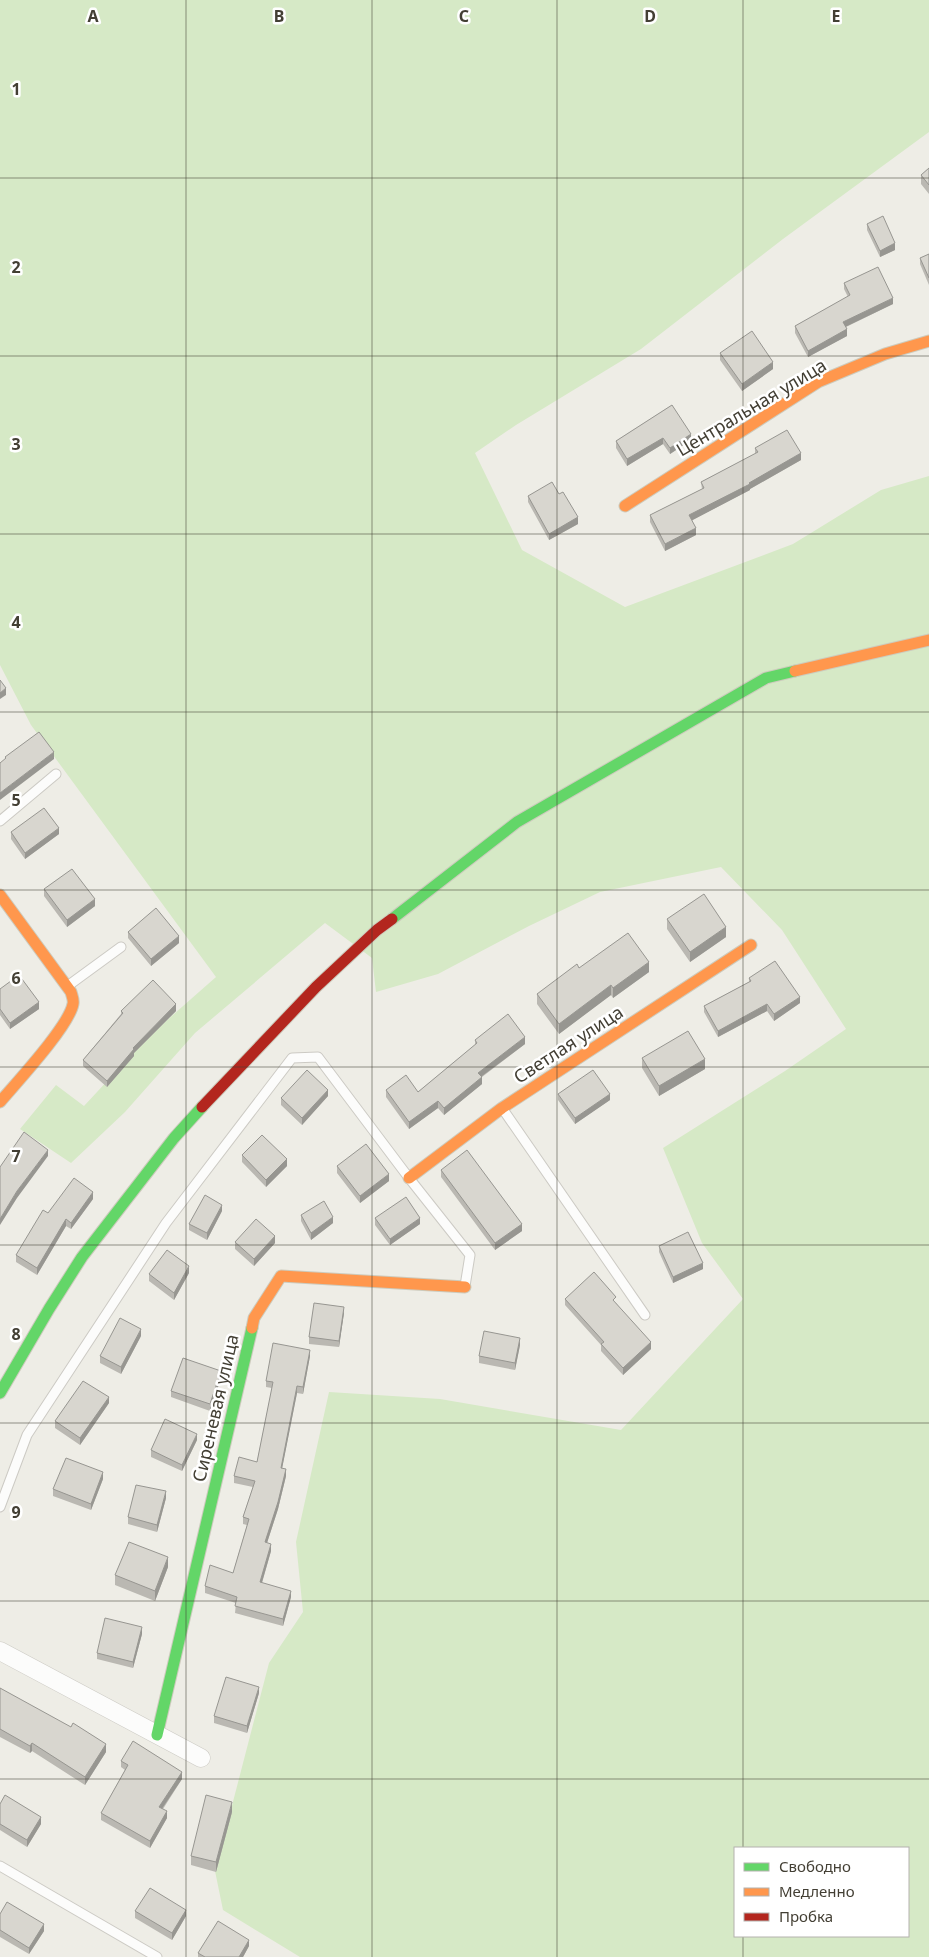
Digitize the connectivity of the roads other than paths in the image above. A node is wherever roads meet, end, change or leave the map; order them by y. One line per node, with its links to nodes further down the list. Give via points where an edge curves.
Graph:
1 (929, 341): 2 (street, Центральная улица, via 886,354 818,382)
2 (625, 506)
3 (929, 640): 15 (street, via 766,678 517,822 377,930 316,987 174,1138 82,1257 48,1308)
4 (56, 774): 5 (lane)
5 (0, 821)
6 (0, 895): 9 (street)
7 (751, 945): 11 (street, Светлая улица)
8 (121, 947): 9 (lane)
9 (67, 987): 10 (street, via 74,1002 70,1013)
10 (0, 1102)
11 (502, 1108): 12 (street, Светлая улица); 14 (lane)
12 (409, 1178): 13 (lane, via 470,1254); 16 (lane, via 318,1058 292,1058 166,1223 27,1435)
13 (465, 1287): 18 (street, Сиреневая улица, via 281,1276 254,1318)
14 (645, 1315)
15 (0, 1393)
16 (0, 1507)
17 (0, 1651): 18 (street)
18 (157, 1735): 19 (street)
19 (200, 1758)
20 (0, 1866): 21 (lane)
21 (157, 1957)

